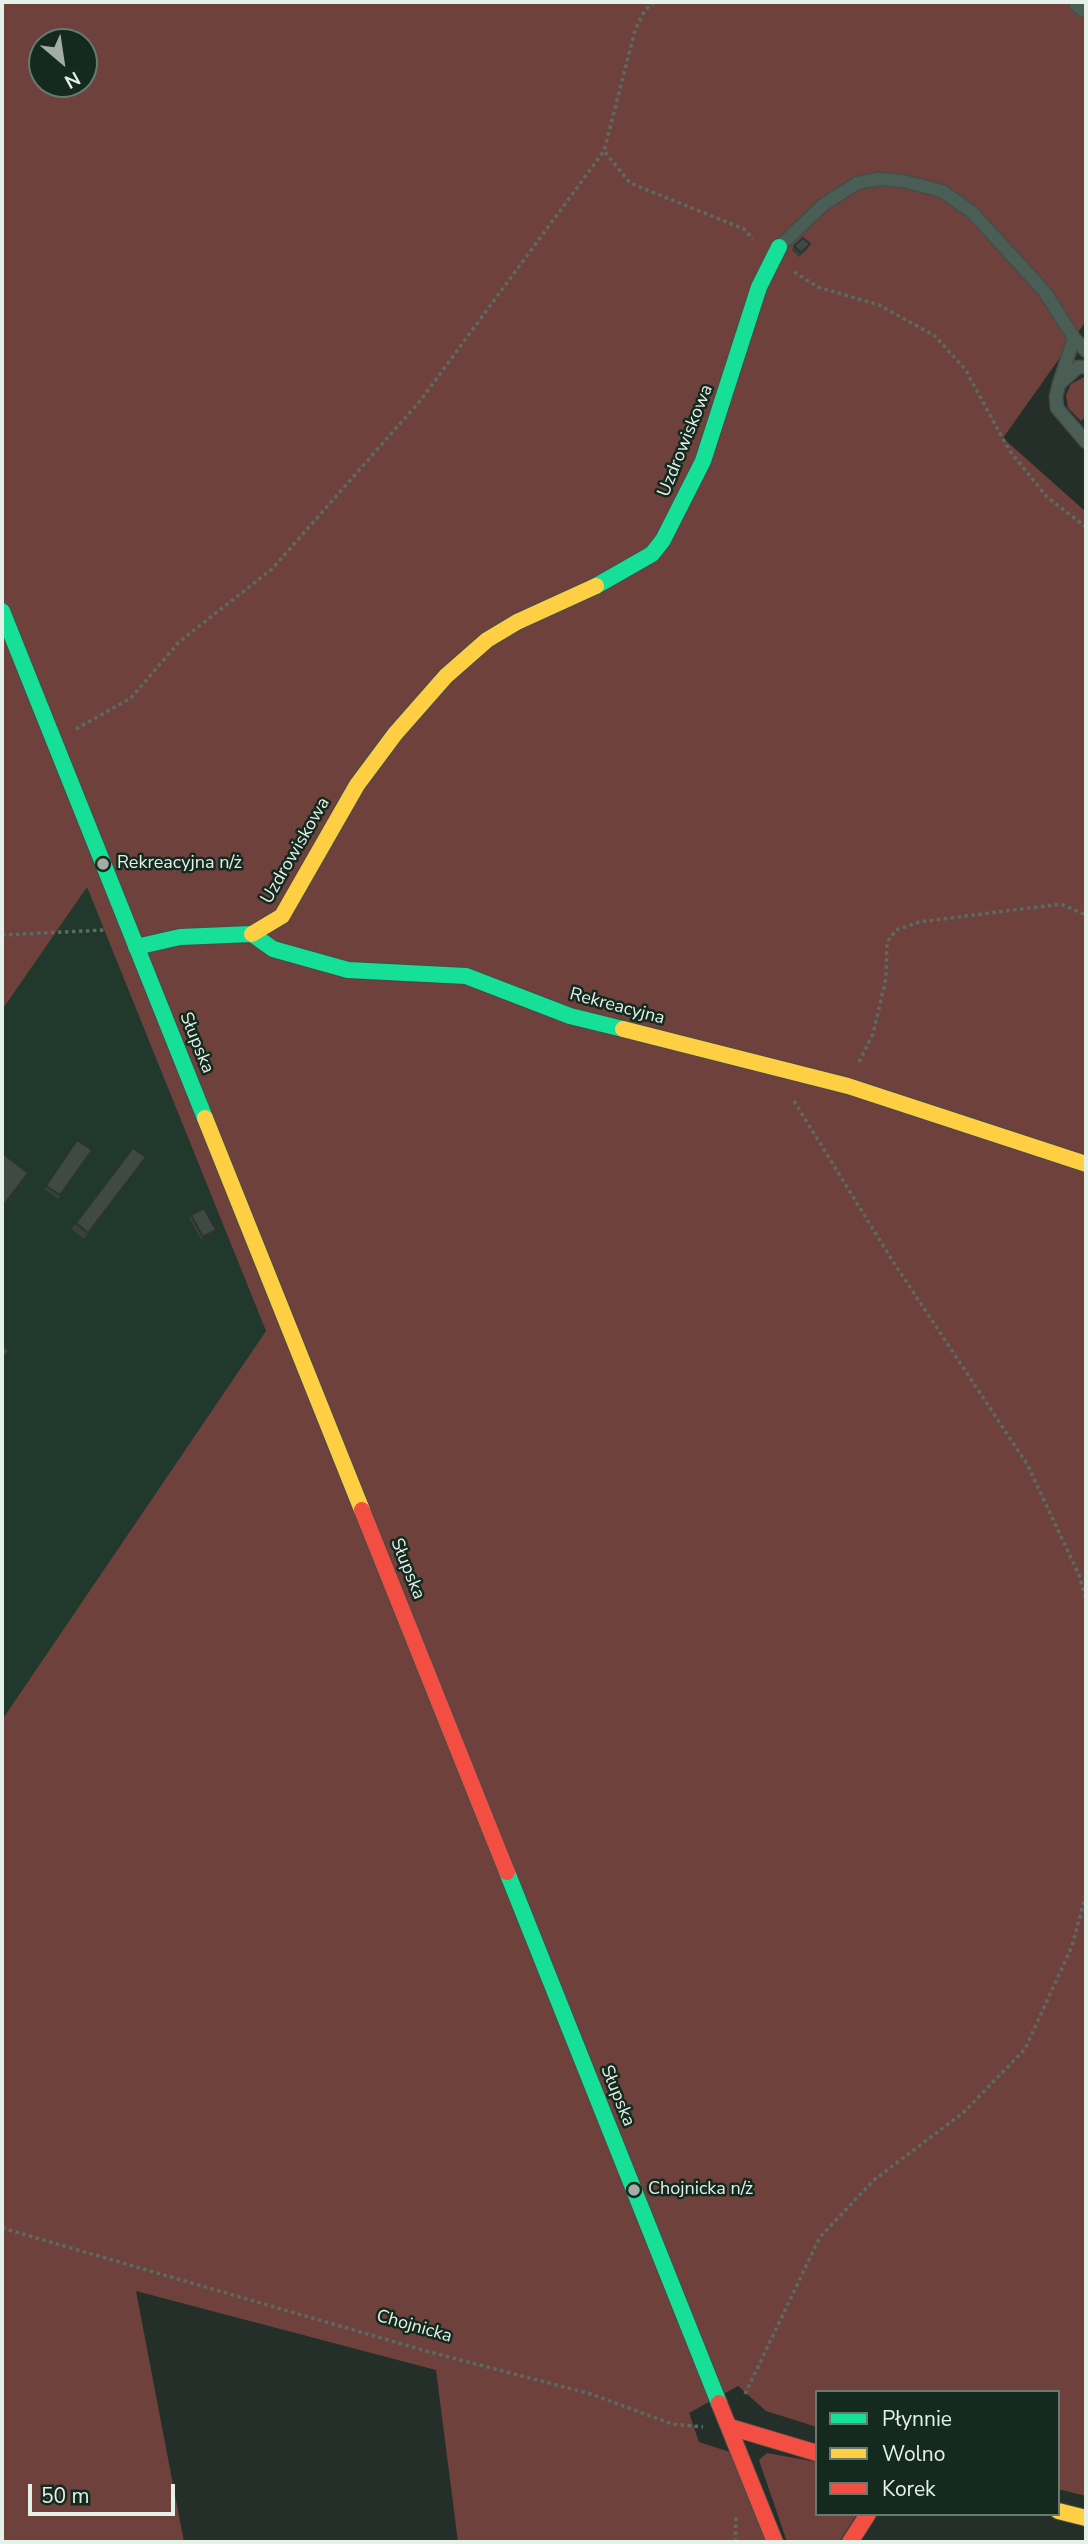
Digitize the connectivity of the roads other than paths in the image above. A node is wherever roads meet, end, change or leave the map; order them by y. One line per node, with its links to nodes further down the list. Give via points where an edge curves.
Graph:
1 (1081, 2): 2 (street)
2 (1086, 6)
3 (775, 252): 4 (lane, Uzdrowiskowa, via 823,205 858,183 902,181 942,191 972,212 1045,292); 10 (street, Uzdrowiskowa, via 703,461 663,540 652,554 615,578 487,640 446,676 358,785 282,916)
4 (1074, 338): 5 (lane, Uzdrowiskowa); 7 (lane)
5 (1086, 351)
6 (1086, 367): 7 (lane)
7 (1059, 384): 8 (lane, via 1057,408)
8 (1086, 442)
9 (2, 611): 11 (street, Słupska)
10 (252, 934): 11 (street, via 180,937); 12 (street, Rekreacyjna, via 273,949 348,970 466,976 570,1016 848,1086)
11 (136, 947): 13 (street, Słupska)
12 (1086, 1164)
13 (730, 2427): 14 (street); 18 (street, Słupska)
14 (815, 2452)
15 (1060, 2512): 17 (street)
16 (867, 2516): 19 (street)
17 (1086, 2518)
18 (775, 2542)
19 (850, 2542)

